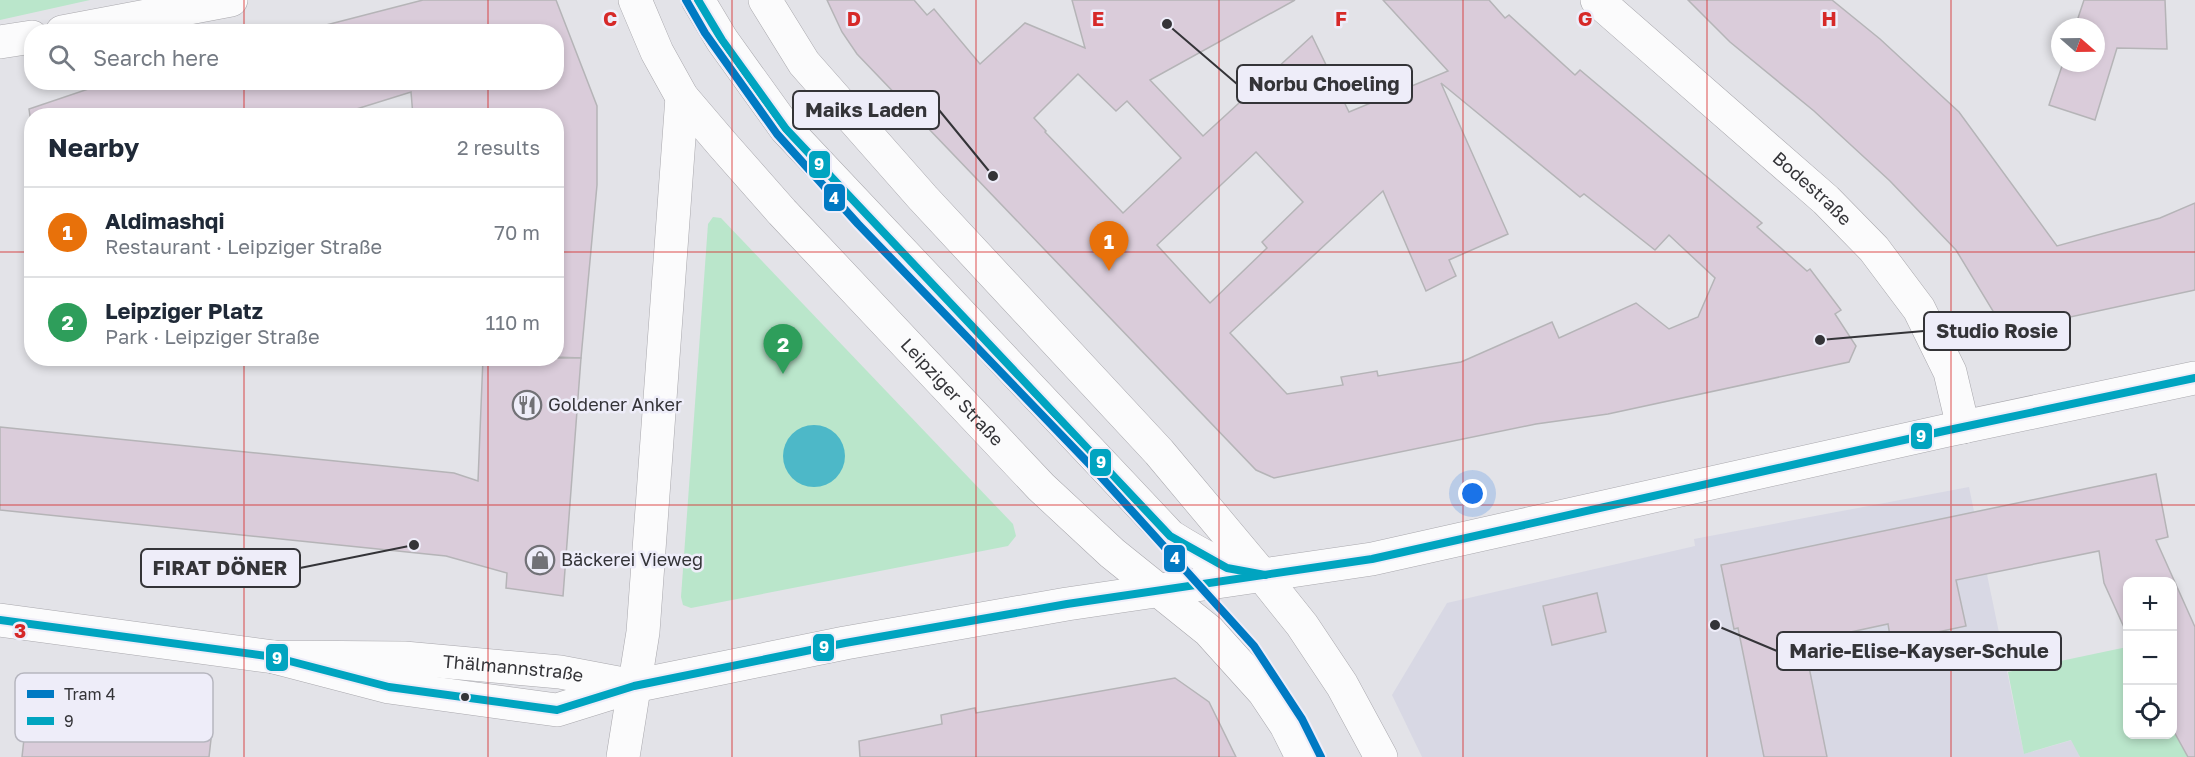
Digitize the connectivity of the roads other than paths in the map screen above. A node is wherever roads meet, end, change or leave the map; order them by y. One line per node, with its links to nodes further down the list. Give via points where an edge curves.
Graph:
1 (231, 0): 6 (street)
2 (635, 0): 9 (street, Leipziger Straße)
3 (698, 0): 12 (street, via 786,129 1170,536 1205,559 1235,571)
4 (765, 0): 12 (street, via 804,63 923,198 1159,452)
5 (1597, 0): 11 (street, Bodestraße, via 1827,200 1874,249 1919,309 1950,372)
6 (104, 24)
7 (24, 38): 8 (street)
8 (0, 42)
9 (682, 97): 13 (street, Leipziger Straße, via 782,212 1027,473 1112,553); 15 (street, via 644,620)
10 (2193, 386): 11 (street)
11 (1963, 427): 12 (street, via 1372,559)
12 (1262, 575): 13 (street); 18 (street, via 1342,685)
13 (1160, 590): 15 (street, via 845,642); 17 (street, Leipziger Straße, via 1209,631 1264,692)
14 (0, 620): 15 (street, Thälmannstraße, via 274,657 404,658 560,672)
15 (634, 686): 16 (street)
16 (623, 757)
17 (1302, 757)
18 (1381, 757)

